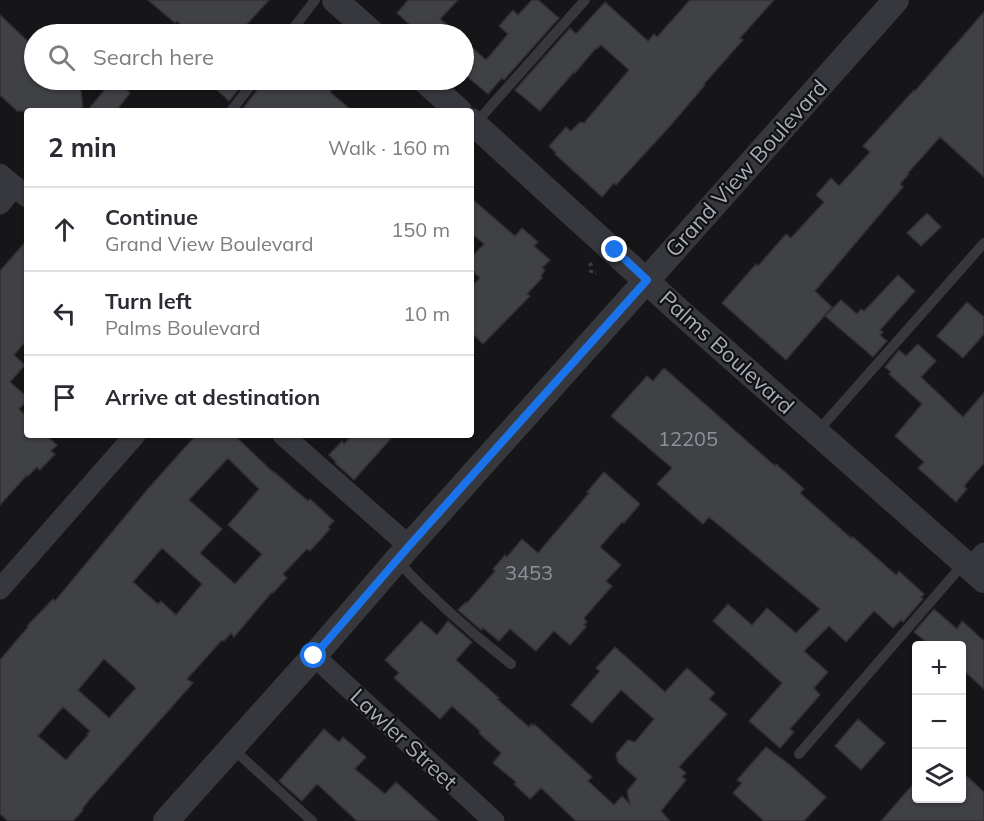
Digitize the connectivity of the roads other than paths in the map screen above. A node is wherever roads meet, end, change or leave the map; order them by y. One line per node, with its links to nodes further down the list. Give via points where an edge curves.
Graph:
1 (315, 0): 5 (lane)
2 (335, 0): 6 (street)
3 (585, 0): 11 (lane)
4 (896, 0): 16 (street, Grand View Boulevard)
5 (297, 24)
6 (363, 24)
7 (247, 90): 9 (lane)
8 (435, 90): 10 (street, Palms Boulevard)
9 (233, 108)
10 (456, 108)
11 (474, 113)
12 (474, 124): 16 (street, Palms Boulevard)
13 (14, 186): 14 (street)
14 (0, 204)
15 (984, 243): 17 (lane)
16 (647, 280): 17 (street, Palms Boulevard); 20 (street, Grand View Boulevard)
17 (817, 432): 21 (street, Palms Boulevard)
18 (132, 438): 22 (street)
19 (286, 438): 20 (street)
20 (403, 553): 23 (street, Grand View Boulevard); 24 (lane, via 421,586)
21 (975, 566): 26 (lane)
22 (0, 590)
23 (314, 656): 25 (street, Grand View Boulevard); 29 (street, Lawler Street)
24 (511, 664)
25 (232, 748): 27 (street, Grand View Boulevard); 28 (lane)
26 (799, 754)
27 (166, 821)
28 (312, 821)
29 (494, 821)

